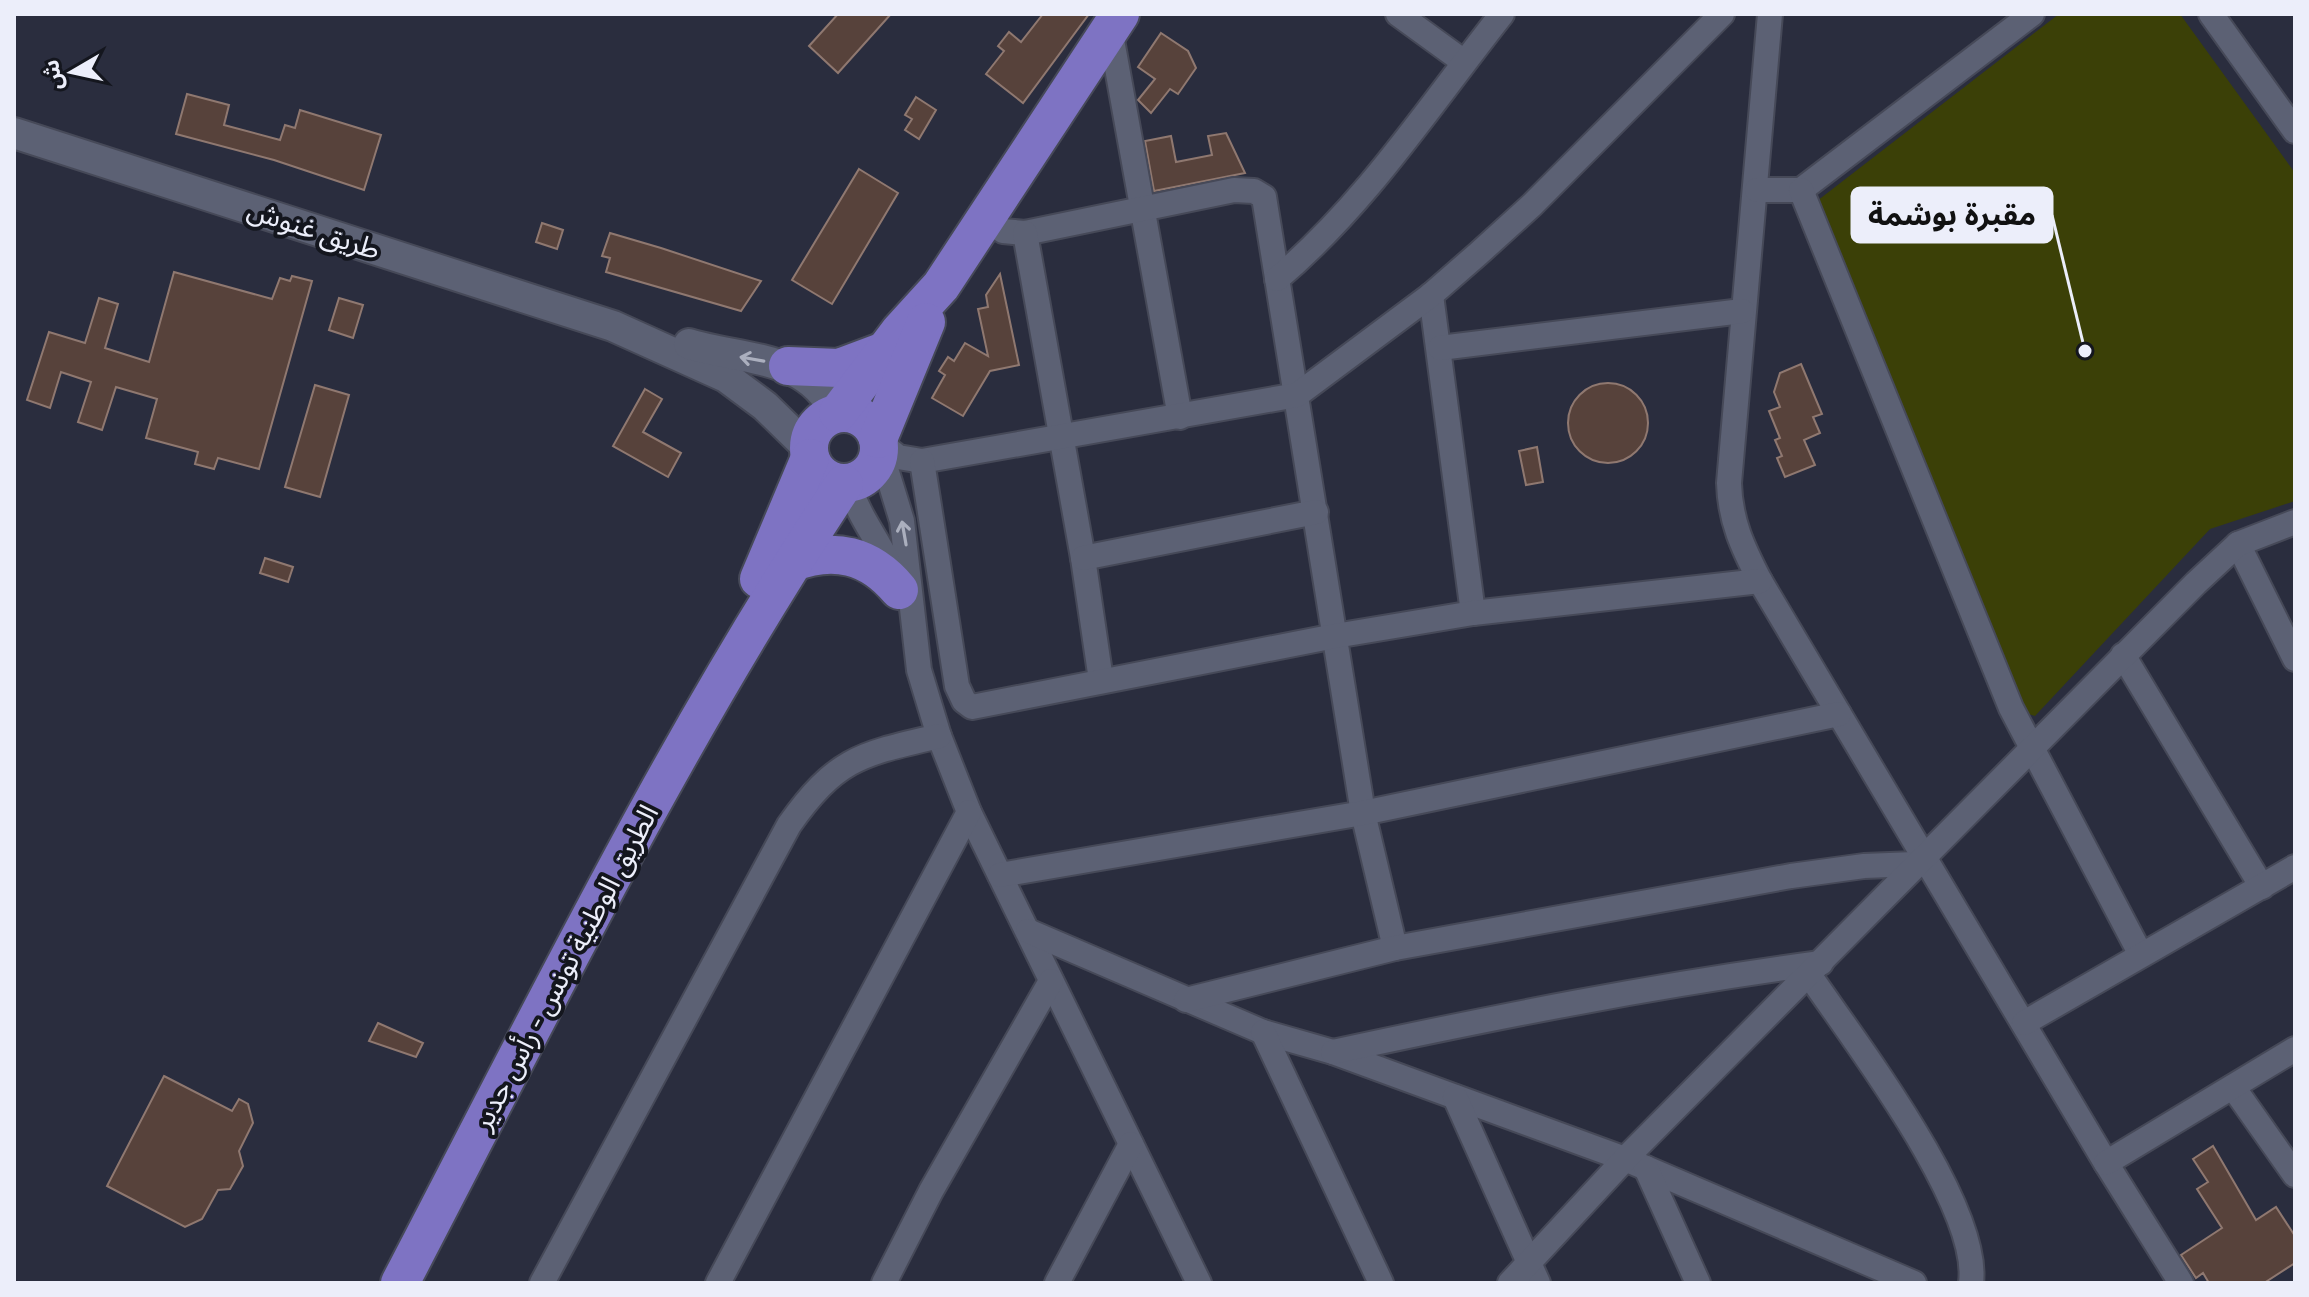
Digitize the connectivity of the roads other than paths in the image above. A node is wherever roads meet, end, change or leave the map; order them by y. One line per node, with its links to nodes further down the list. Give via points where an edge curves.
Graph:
1 (1398, 14): 8 (street)
2 (1502, 14): 8 (street)
3 (1722, 14): 18 (street, via 1532,205)
4 (1770, 14): 11 (street)
5 (2032, 14): 12 (street)
6 (2211, 14): 9 (street)
7 (1115, 21): 13 (street); 14 (main road)
8 (1464, 62): 16 (street, via 1319,244)
9 (2295, 131)
10 (14, 133): 20 (street, طريق غنوش)
11 (1757, 190): 12 (street); 19 (street)
12 (1801, 190): 48 (street)
13 (1143, 212): 15 (street); 16 (street, via 1234,190 1259,193 1269,215); 26 (street)
14 (986, 218): 15 (street, via 1003,231); 17 (main road)
15 (1025, 233): 27 (street)
16 (1277, 279): 24 (street)
17 (941, 286): 22 (main road); 28 (main road)
18 (1431, 295): 21 (street); 24 (street)
19 (1742, 311): 21 (street); 37 (street, via 1730,512)
20 (613, 326): 23 (street, one-way to 20); 29 (street, via 726,377 765,406)
21 (1440, 348): 39 (street)
22 (887, 350): 23 (main road, via 839,368); 25 (main road)
23 (788, 366): 25 (street, via 822,390)
24 (1297, 395): 26 (street); 32 (street)
25 (836, 413): 28 (main road, via 858,415); 29 (main road, via 813,430)
26 (1180, 417): 27 (street)
27 (1061, 437): 30 (street); 35 (street)
28 (879, 442): 30 (street, via 898,457); 31 (main road, via 875,466); 41 (street, one-way to 28, via 904,534)
29 (809, 453): 31 (main road, via 822,476); 42 (main road, الطريق الوطنية تونس - رأس جدير, via 751,595)
30 (922, 461): 45 (street, via 957,686 964,701 979,707)
31 (847, 484): 36 (main road, الطريق الوطنية تونس - رأس جدير); 38 (street)
32 (1316, 512): 35 (street); 40 (street)
33 (2295, 522): 34 (street)
34 (2238, 544): 43 (street); 44 (street)
35 (1083, 558): 45 (street)
36 (791, 563): 38 (main road, via 810,555 850,555 886,574); 42 (main road, الطريق الوطنية تونس - رأس جدير)
37 (1760, 581): 39 (street); 46 (street)
38 (899, 590): 41 (street)
39 (1473, 613): 40 (street)
40 (1335, 636): 45 (street); 50 (street)
41 (914, 638): 47 (street)
42 (734, 653): 72 (main road, الطريق الوطنية تونس - رأس جدير)
43 (2123, 655): 48 (street); 54 (street)
44 (2295, 659)
45 (1101, 680)
46 (1839, 714): 50 (street); 51 (street)
47 (939, 736): 49 (street); 73 (street, via 850,761 809,797 789,825)
48 (2031, 747): 51 (street); 57 (street)
49 (969, 812): 53 (street); 74 (street)
50 (1363, 813): 53 (street); 56 (street)
51 (1919, 859): 56 (street, via 1791,876); 58 (street); 61 (street)
52 (2295, 867): 54 (street)
53 (1000, 875): 55 (street)
54 (2262, 887): 57 (street)
55 (1028, 931): 59 (street); 60 (street)
56 (1395, 948): 60 (street)
57 (2141, 955): 61 (street)
58 (1815, 969): 64 (street, via 1608,996); 68 (street); 82 (street, via 1937,1170 1965,1230)
59 (1051, 981): 67 (street); 75 (street)
60 (1186, 1000): 62 (street)
61 (2024, 1023): 69 (street)
62 (1263, 1032): 64 (street); 78 (street)
63 (2295, 1049): 65 (street)
64 (1333, 1052): 66 (street)
65 (2233, 1087): 69 (street); 70 (street)
66 (1455, 1097): 68 (street); 71 (street)
67 (1131, 1144): 76 (street); 77 (street)
68 (1635, 1163): 71 (street); 80 (street); 81 (street)
69 (2106, 1163): 83 (street)
70 (2295, 1175)
71 (1533, 1273): 79 (street)
72 (400, 1283)
73 (542, 1283)
74 (718, 1283)
75 (884, 1283)
76 (1057, 1283)
77 (1199, 1283)
78 (1381, 1283)
79 (1510, 1283)
80 (1698, 1283)
81 (1914, 1283)
82 (1971, 1283)
83 (2181, 1283)

